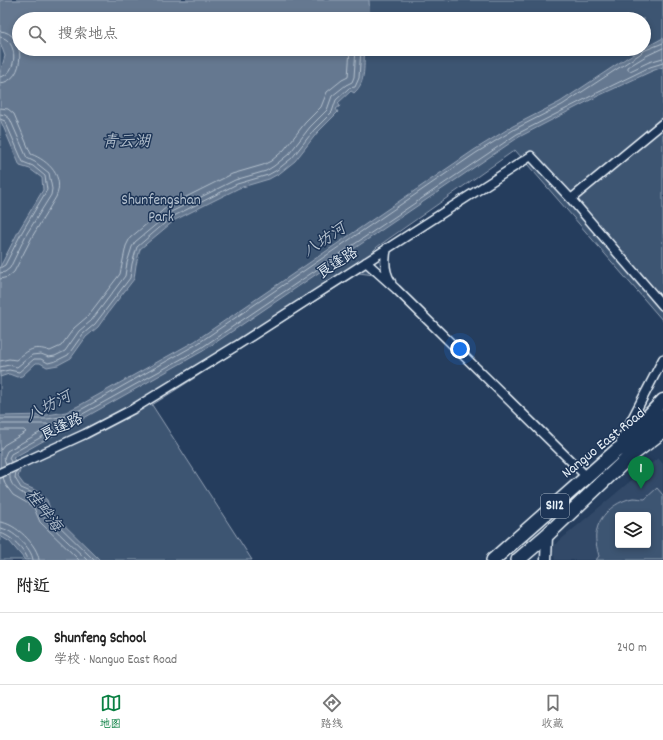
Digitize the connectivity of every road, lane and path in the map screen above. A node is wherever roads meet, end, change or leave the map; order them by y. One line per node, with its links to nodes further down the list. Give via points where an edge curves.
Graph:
1 (663, 123): 2 (street)
2 (571, 199): 3 (street, 良逢路, via 530,156); 6 (street)
3 (388, 248): 4 (street, 良逢路); 5 (street, via 384,258 386,274)
4 (366, 262): 5 (street); 14 (street, 良逢路, via 133,409)
5 (396, 289): 15 (street)
6 (663, 306)
7 (663, 359): 12 (street)
8 (663, 400): 12 (main road)
9 (663, 416): 12 (highway, Nanguo East Road / S112)
10 (663, 431): 13 (highway, Nanguo East Road / S112)
11 (663, 436): 13 (main road, S112)
12 (616, 451): 15 (highway, Nanguo East Road / S112)
13 (629, 457): 16 (highway, Nanguo East Road / S112)
14 (0, 473)
15 (587, 478): 17 (highway, Nanguo East Road / S112)
16 (547, 535): 18 (highway, Nanguo East Road / S112); 19 (street)
17 (493, 560)
18 (518, 560)
19 (546, 560)

